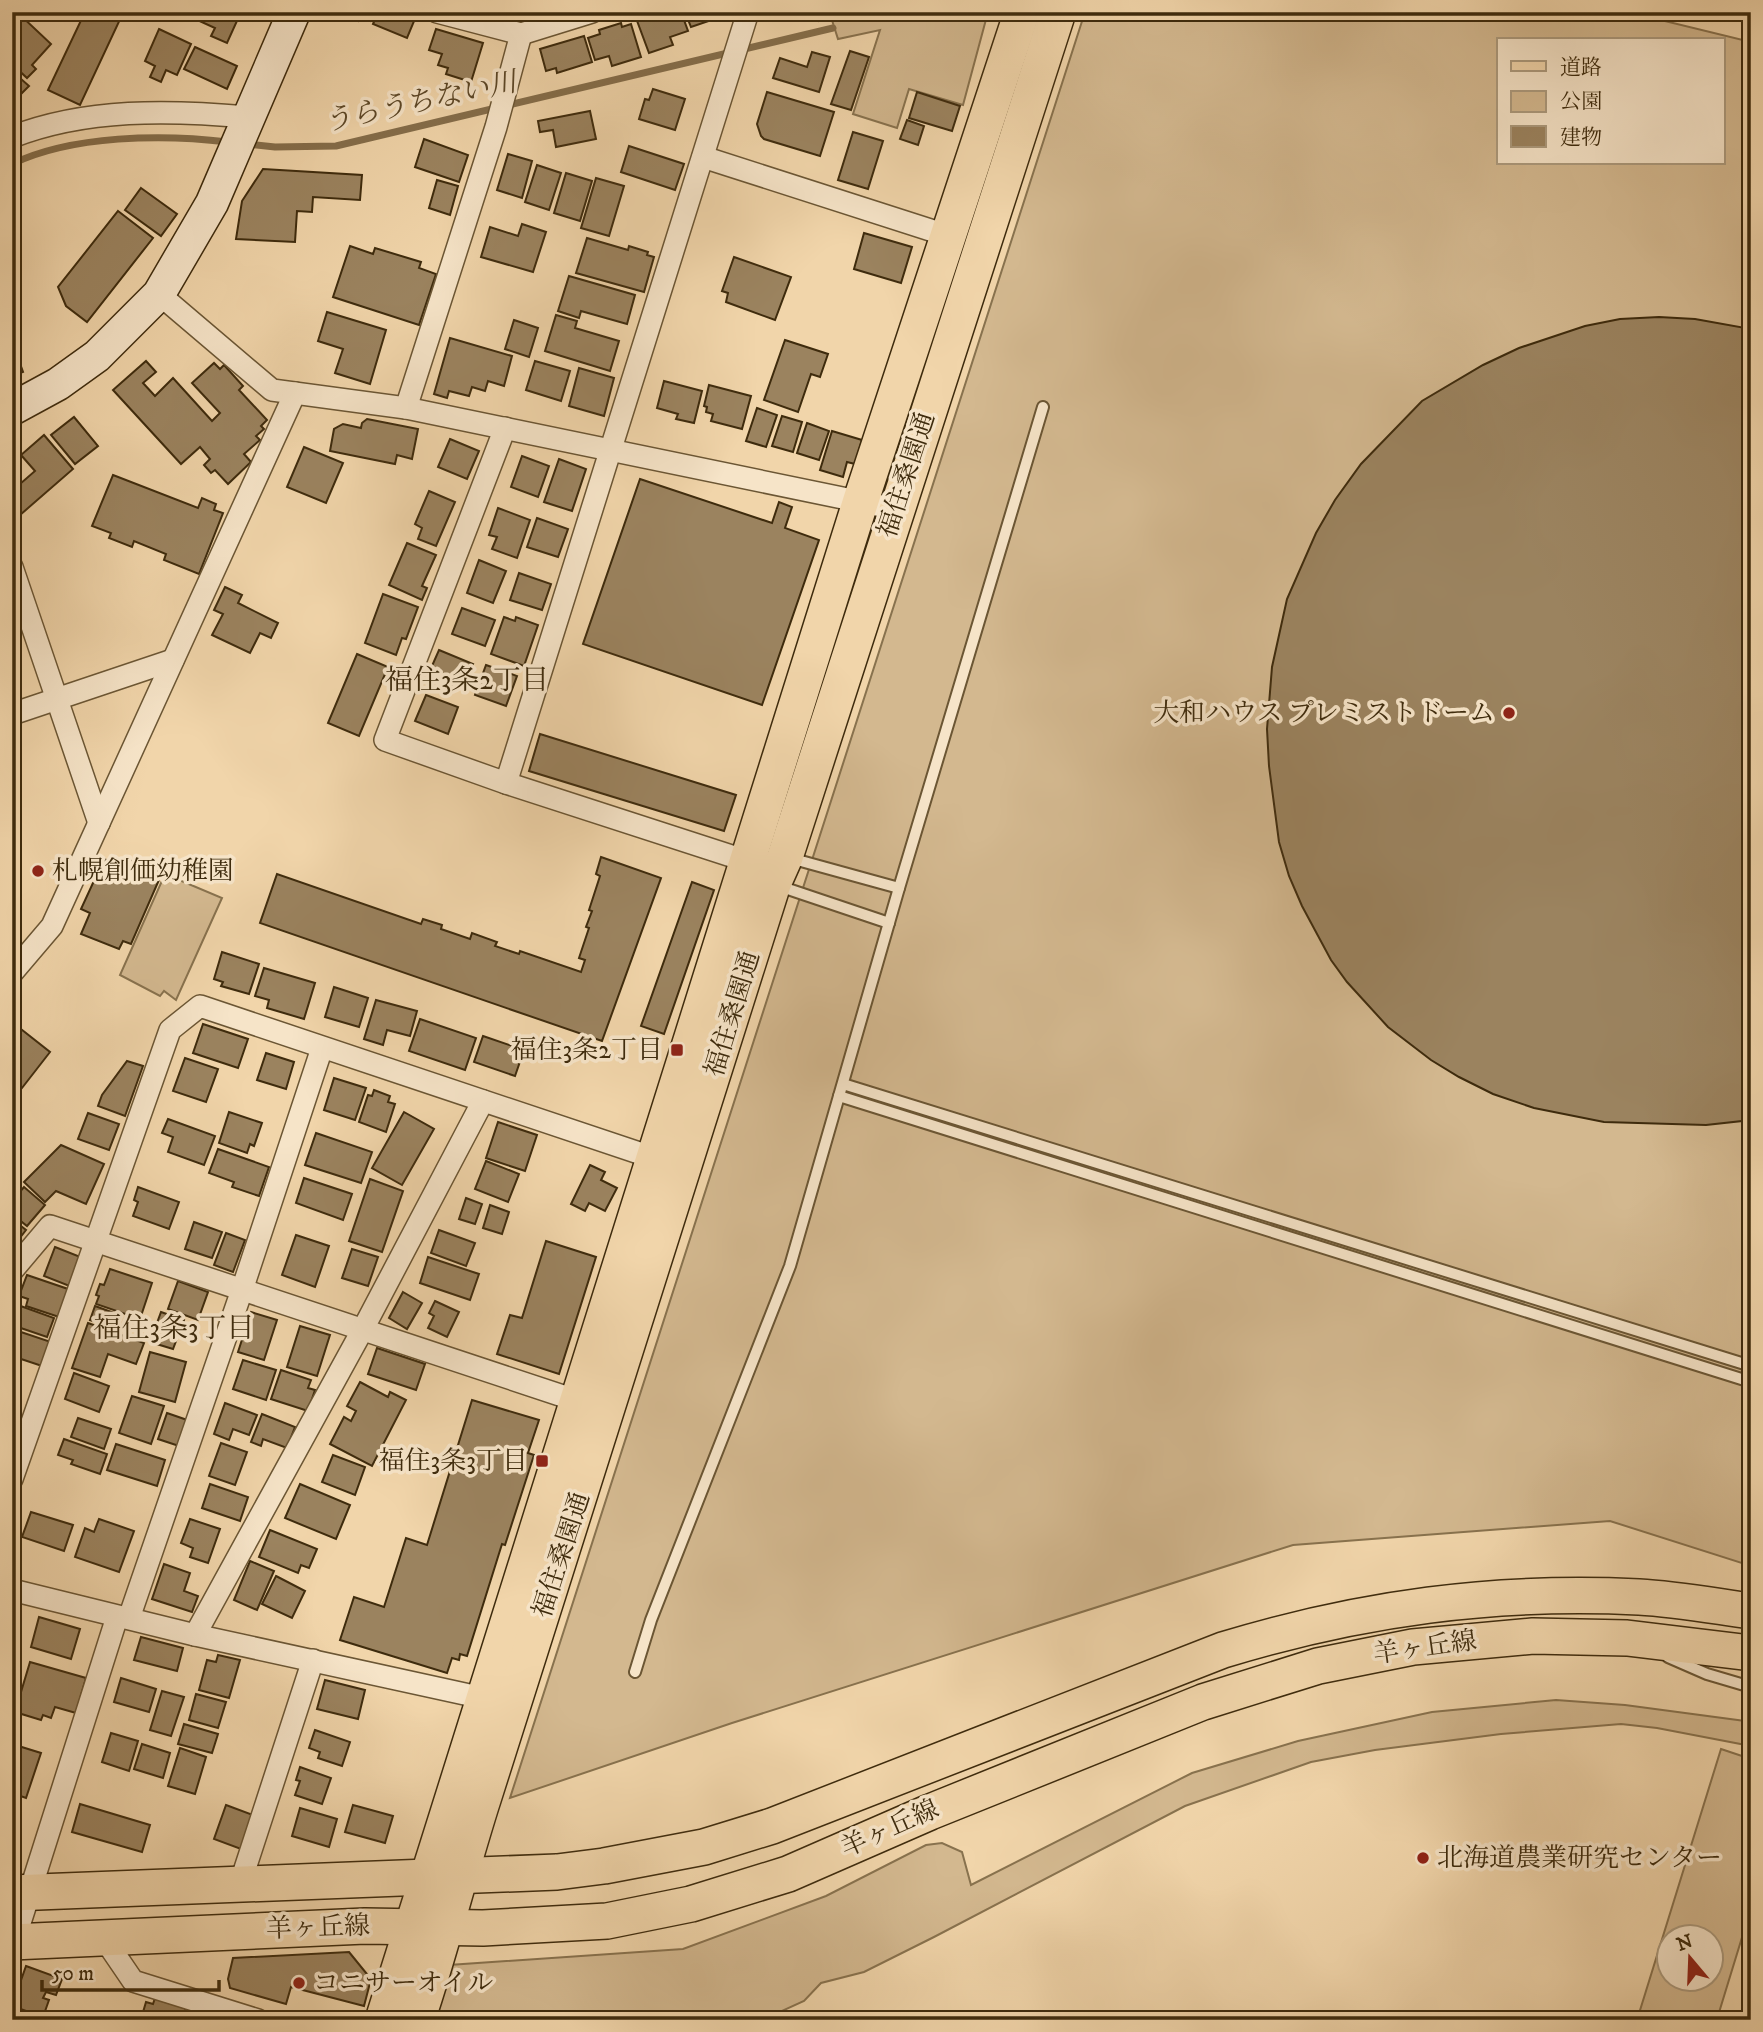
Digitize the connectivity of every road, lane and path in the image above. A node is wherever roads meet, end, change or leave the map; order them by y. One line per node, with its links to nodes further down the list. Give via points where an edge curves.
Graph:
1 (294, 12): 8 (street)
2 (437, 12): 7 (street)
3 (592, 12): 7 (street)
4 (1022, 12): 11 (main road, 福住桑園通)
5 (1058, 12): 20 (main road, 福住桑園通)
6 (746, 21): 10 (street)
7 (521, 34): 15 (street)
8 (245, 124): 9 (street, via 155,112 94,117); 12 (street, via 212,203)
9 (12, 137)
10 (703, 157): 11 (street); 18 (street)
11 (949, 236): 19 (main road, 福住桑園通)
12 (159, 294): 13 (street, via 272,390); 16 (street, via 97,356)
13 (295, 393): 15 (street); 22 (street)
14 (1043, 407): 28 (lane)
15 (406, 408): 17 (street)
16 (12, 409)
17 (505, 428): 18 (street); 25 (street, via 385,740)
18 (611, 450): 19 (street); 25 (street)
19 (861, 500): 20 (street); 27 (main road, 福住桑園通)
20 (896, 509): 27 (main road, 福住桑園通)
21 (12, 567): 23 (street)
22 (173, 660): 23 (street); 26 (street)
23 (57, 699): 24 (street); 26 (street)
24 (12, 714)
25 (506, 783): 27 (street)
26 (99, 823): 30 (street, via 52,926)
27 (771, 868): 28 (lane); 29 (lane); 35 (main road, 福住桑園通); 42 (main road, 福住桑園通)
28 (899, 888): 29 (lane)
29 (889, 923): 32 (lane)
30 (12, 973)
31 (322, 1048): 34 (street); 36 (street, via 200,1006 170,1030); 38 (street)
32 (842, 1084): 33 (lane); 40 (lane)
33 (839, 1096): 41 (lane); 54 (lane, via 790,1266 650,1620)
34 (482, 1101): 35 (street); 39 (street)
35 (654, 1158): 42 (main road, 福住桑園通)
36 (96, 1240): 37 (street, via 50,1226); 38 (street); 43 (street)
37 (12, 1270)
38 (243, 1290): 39 (street); 49 (street)
39 (363, 1329): 42 (street); 50 (street)
40 (1751, 1366)
41 (1751, 1382)
42 (593, 1406): 56 (main road, 福住桑園通); 57 (main road, 福住桑園通)
43 (20, 1428): 44 (street)
44 (12, 1479)
45 (12, 1590): 49 (street)
46 (1682, 1602): 47 (lane); 48 (main road, 羊ヶ丘線); 57 (main road, 羊ヶ丘線, via 1534,1595 1418,1605 1343,1618 1223,1650 772,1826 704,1847 604,1866)
47 (1751, 1605)
48 (1751, 1611)
49 (123, 1618): 50 (street); 59 (street)
50 (195, 1635): 53 (street)
51 (1627, 1638): 52 (main road, 羊ヶ丘線); 55 (lane, via 1707,1674); 60 (main road, 羊ヶ丘線, via 1487,1639 1413,1647 1318,1666 1203,1702 942,1806 788,1874 691,1904 607,1921 483,1928)
52 (1751, 1653)
53 (313, 1660): 56 (street); 58 (street)
54 (635, 1672)
55 (1751, 1687)
56 (483, 1698): 57 (main road, 福住桑園通)
57 (444, 1877): 58 (main road, 羊ヶ丘線); 60 (main road, 福住桑園通)
58 (240, 1884): 59 (main road, 羊ヶ丘線)
59 (21, 1893): 62 (street)
60 (429, 1926): 61 (main road, 羊ヶ丘線); 65 (main road, 福住桑園通); 66 (main road, 福住桑園通)
61 (103, 1937): 62 (main road, 羊ヶ丘線); 63 (street, via 133,1981)
62 (13, 1944)
63 (203, 2012): 64 (street)
64 (258, 2020)
65 (383, 2020)
66 (417, 2020)

